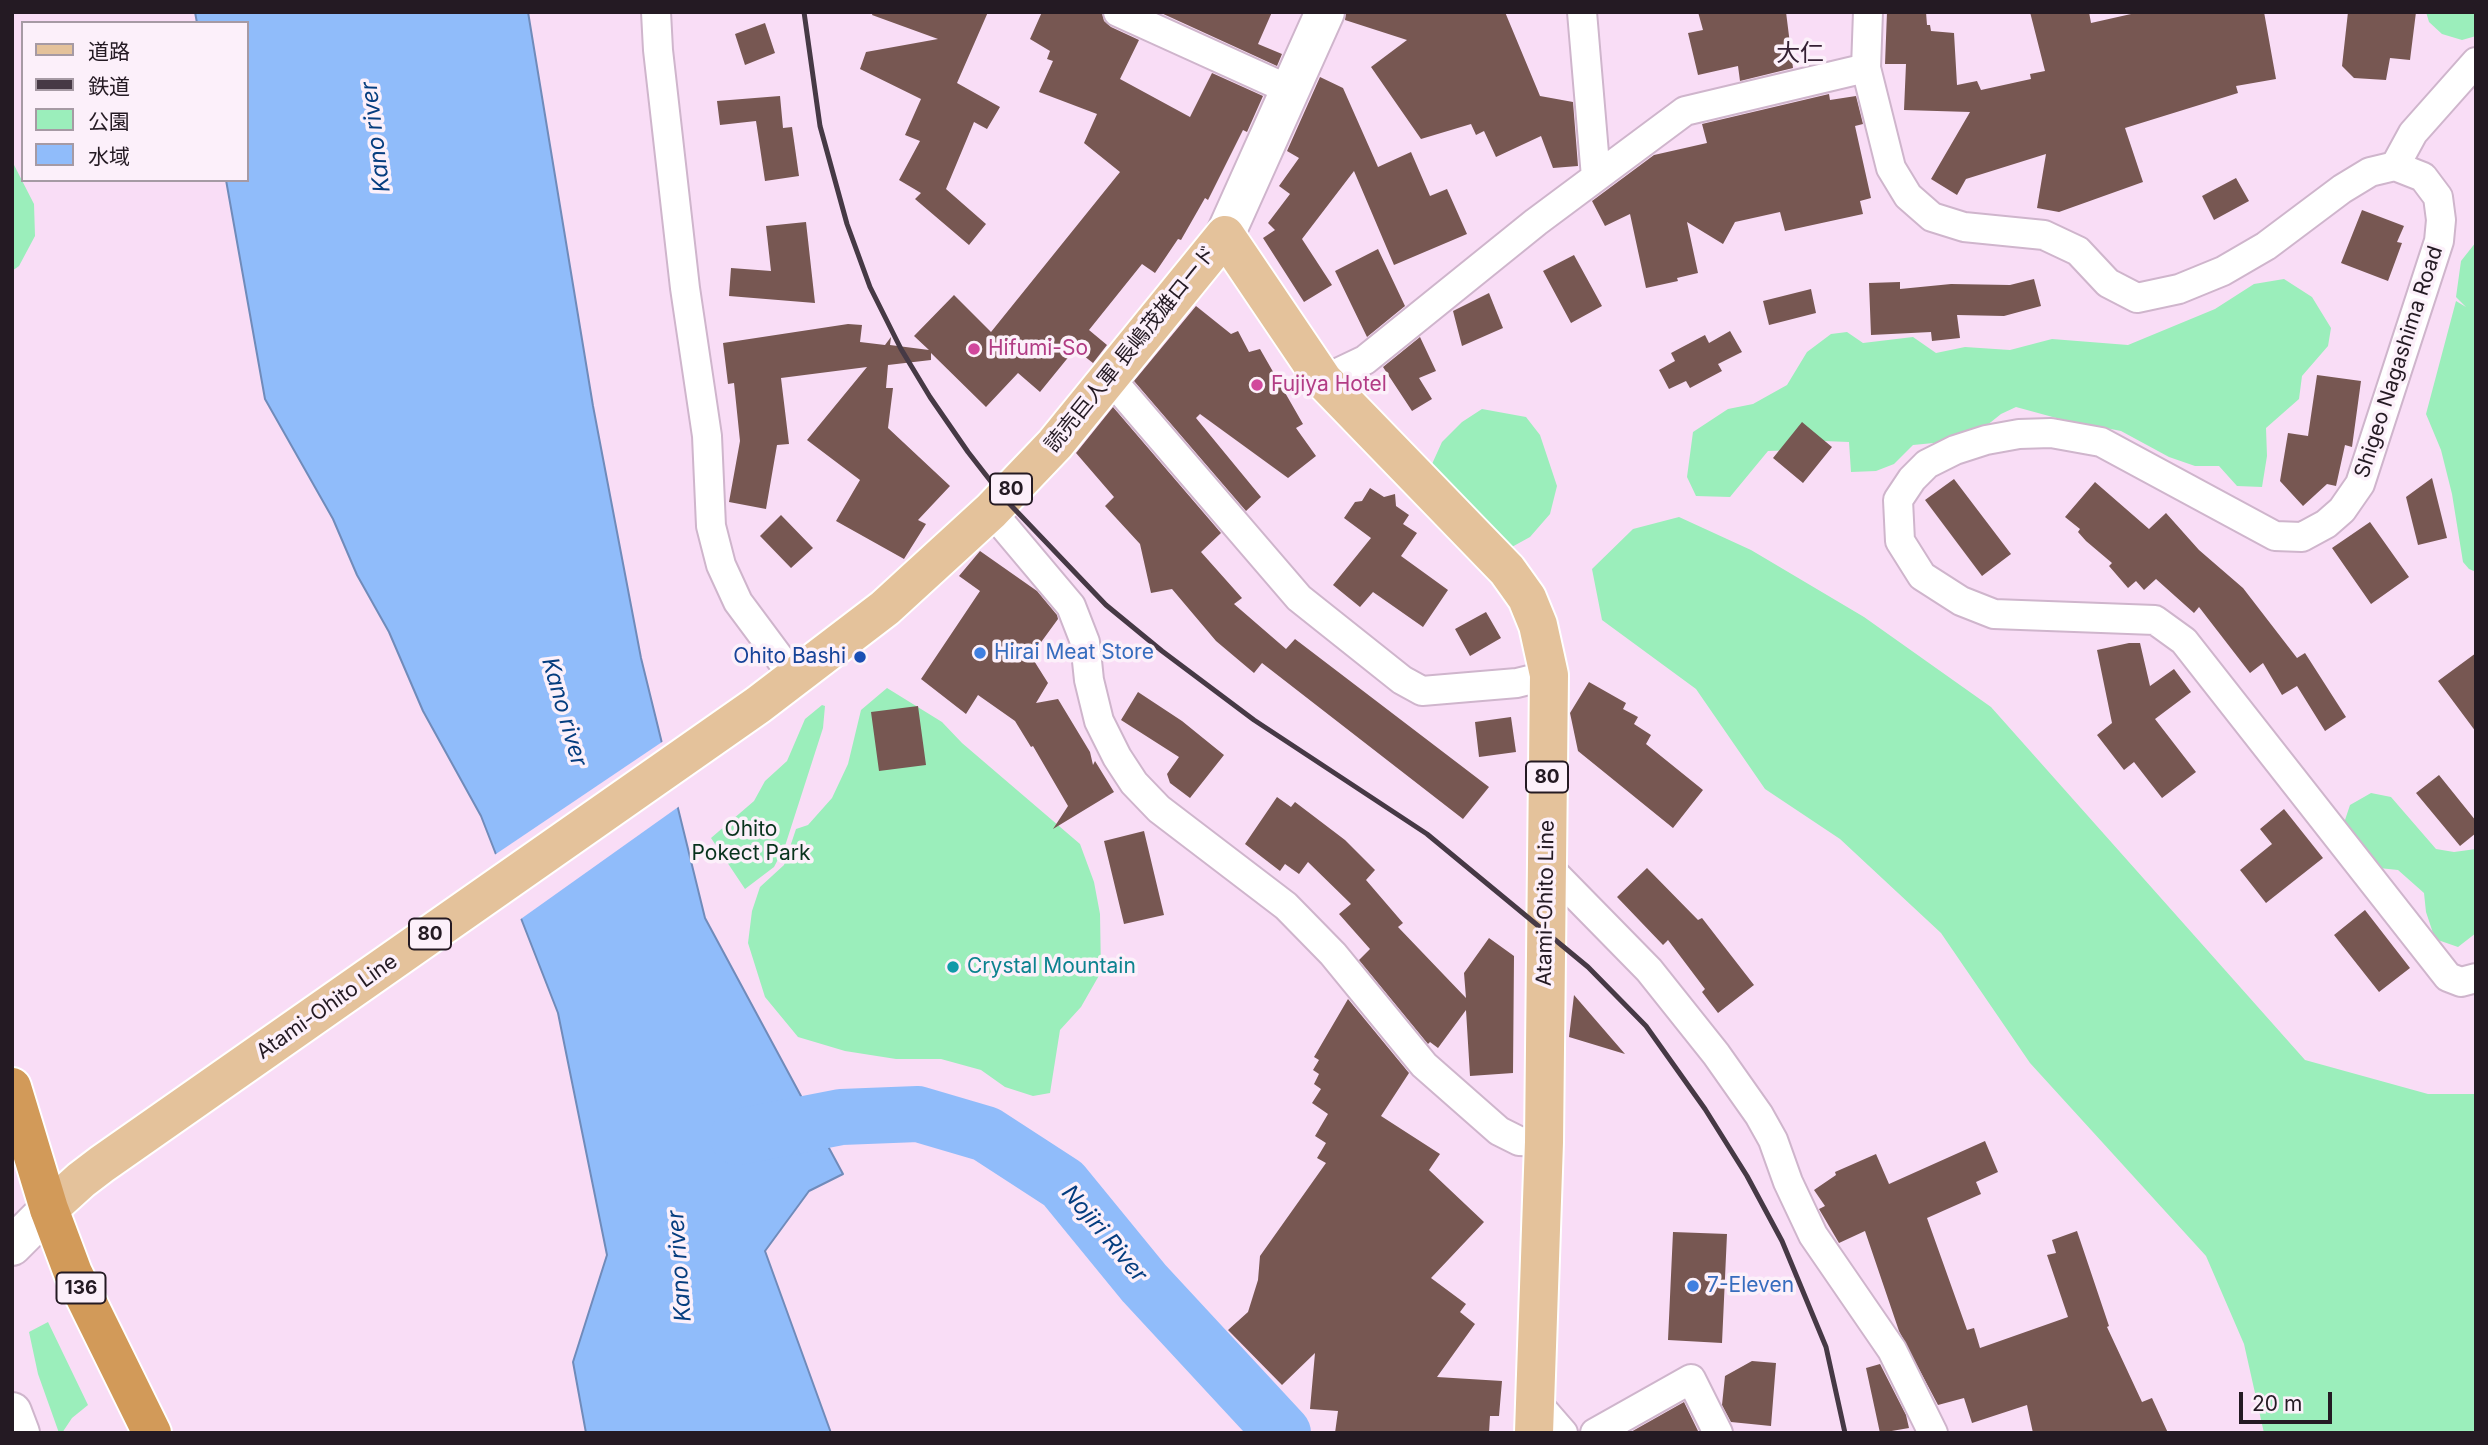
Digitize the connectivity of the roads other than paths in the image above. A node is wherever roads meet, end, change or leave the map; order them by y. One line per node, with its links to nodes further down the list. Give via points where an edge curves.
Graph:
1 (656, 12): 16 (street, via 685,288 707,436 710,526 738,602)
2 (1118, 12): 8 (street)
3 (1325, 12): 8 (main road, 読売巨人軍 長嶋茂雄ロード)
4 (1582, 12): 10 (street)
5 (1868, 12): 7 (street)
6 (2476, 62): 9 (street, via 2413,133)
7 (1866, 68): 9 (street, via 1891,168 1908,196 1932,217 1964,227 2044,235 2078,251 2108,283 2137,298 2179,289 2223,271 2266,246 2342,189 2370,172); 10 (street, via 1685,111)
8 (1290, 90): 11 (main road, 読売巨人軍 長嶋茂雄ロード)
9 (2395, 166): 19 (street, Shigeo Nagashima Road, via 2423,177 2438,197 2439,242 2360,484 2326,524 2302,537 2275,536 2101,442 2041,433 1986,440 1927,464 1898,499 1899,541 1922,576 1961,601 1994,614 2155,620 2184,641 2448,976 2461,982)
10 (1596, 177): 13 (street, via 1365,360)
11 (1225, 235): 12 (main road, 読売巨人軍 長嶋茂雄ロード / 80); 13 (main road, Atami-Ohito Line / 80)
12 (1109, 377): 14 (main road, 読売巨人軍 長嶋茂雄ロード / 80, via 1055,444); 15 (street, via 1299,597 1402,680 1422,691 1517,683)
13 (1323, 380): 15 (main road, Atami-Ohito Line / 80, via 1507,570 1527,598 1538,625)
14 (990, 511): 16 (main road, 読売巨人軍 長嶋茂雄ロード / 80, via 885,608); 21 (street, via 1072,606 1085,642 1099,721 1134,783 1159,809 1286,906 1334,954 1424,1065 1499,1132 1519,1141)
15 (1549, 675): 18 (main road, Atami-Ohito Line / 80)
16 (793, 676): 17 (main road, 読売巨人軍 長嶋茂雄ロード / 80)
17 (758, 705): 22 (main road, Atami-Ohito Line / 80, via 102,1164)
18 (1546, 865): 21 (main road, Atami-Ohito Line / 80); 31 (street, via 1649,970 1759,1115 1813,1235 1892,1350)
19 (2476, 978)
20 (12, 1087): 22 (highway, 136)
21 (1544, 1142): 25 (main road, Atami-Ohito Line / 80)
22 (49, 1209): 23 (main road); 27 (highway, 136, via 73,1273)
23 (12, 1246)
24 (12, 1412): 26 (main road)
25 (1535, 1417): 28 (street)
26 (20, 1433)
27 (152, 1433)
28 (1563, 1433)
29 (1595, 1433): 30 (street, via 1690,1379)
30 (1718, 1433)
31 (1933, 1433)

